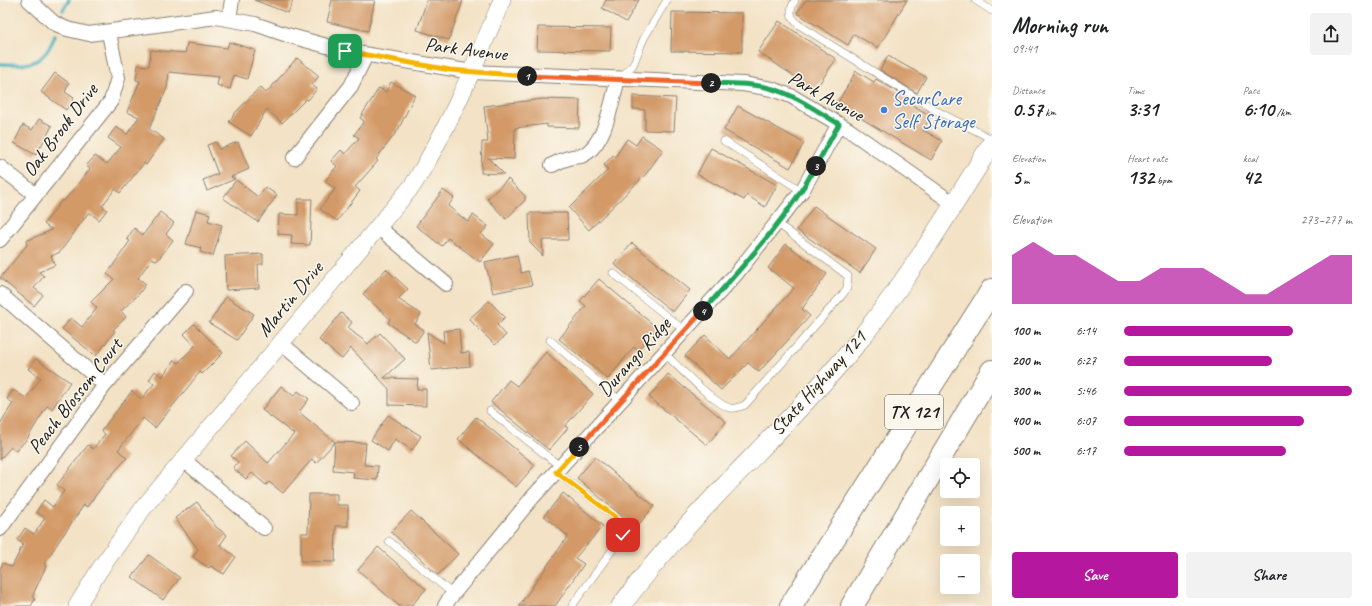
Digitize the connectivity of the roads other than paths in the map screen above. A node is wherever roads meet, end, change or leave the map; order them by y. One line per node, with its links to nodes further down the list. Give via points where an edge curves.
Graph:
1 (29, 0): 9 (street, Park Avenue, via 43,15 67,29 89,34)
2 (232, 0): 8 (street)
3 (502, 0): 11 (street, Martin Drive)
4 (667, 0): 12 (lane, via 644,38 633,65)
5 (795, 0): 14 (lane, via 790,15 799,25 937,111)
6 (975, 0): 7 (lane)
7 (992, 11)
8 (229, 18): 9 (street, Park Avenue, via 204,17); 10 (street, Park Avenue, via 310,42)
9 (109, 33): 21 (street, Oak Brook Drive, via 118,78 116,90 111,101)
10 (366, 55): 11 (street, Park Avenue); 17 (street, via 351,86)
11 (472, 72): 12 (street, Park Avenue); 24 (street, Martin Drive, via 425,166 413,185)
12 (618, 79): 13 (street, Park Avenue, via 743,84 772,89 791,96); 18 (street, via 606,124 597,140 580,156 570,157)
13 (839, 124): 20 (street, Durango Ridge); 22 (street, Park Avenue)
14 (992, 139)
15 (724, 141): 20 (lane)
16 (992, 143): 22 (main road, State Highway 121)
17 (294, 158)
18 (552, 165)
19 (0, 167): 21 (street)
20 (802, 191): 23 (street, Durango Ridge)
21 (36, 195): 25 (street, Oak Brook Drive)
22 (954, 204): 48 (main road, State Highway 121, via 906,277 853,348 684,528)
23 (776, 223): 31 (street, Durango Ridge, via 736,274); 34 (lane, via 848,276 847,288 843,294 745,405 738,408 730,408 719,403)
24 (378, 227): 27 (street); 33 (street, Martin Drive)
25 (0, 240)
26 (613, 273): 31 (lane)
27 (446, 284)
28 (992, 290): 49 (highway, TX 121)
29 (186, 291): 36 (street, Peach Blossom Court)
30 (0, 294): 36 (street)
31 (684, 331): 34 (street, Durango Ridge)
32 (550, 340): 38 (lane)
33 (282, 344): 37 (street); 40 (street, Martin Drive)
34 (664, 353): 38 (street, Durango Ridge)
35 (991, 375): 50 (highway, TX 121)
36 (105, 384): 43 (street, Peach Blossom Court)
37 (352, 402)
38 (621, 402): 41 (street, Durango Ridge)
39 (490, 412): 41 (lane)
40 (184, 460): 42 (street); 46 (street, Martin Drive, via 132,523)
41 (558, 469): 45 (street, Durango Ridge); 47 (lane, via 614,516 624,528 623,535)
42 (264, 528)
43 (0, 529)
44 (390, 541): 45 (lane)
45 (449, 600)
46 (83, 604)
47 (572, 606)
48 (621, 606)
49 (791, 606)
50 (852, 606)

